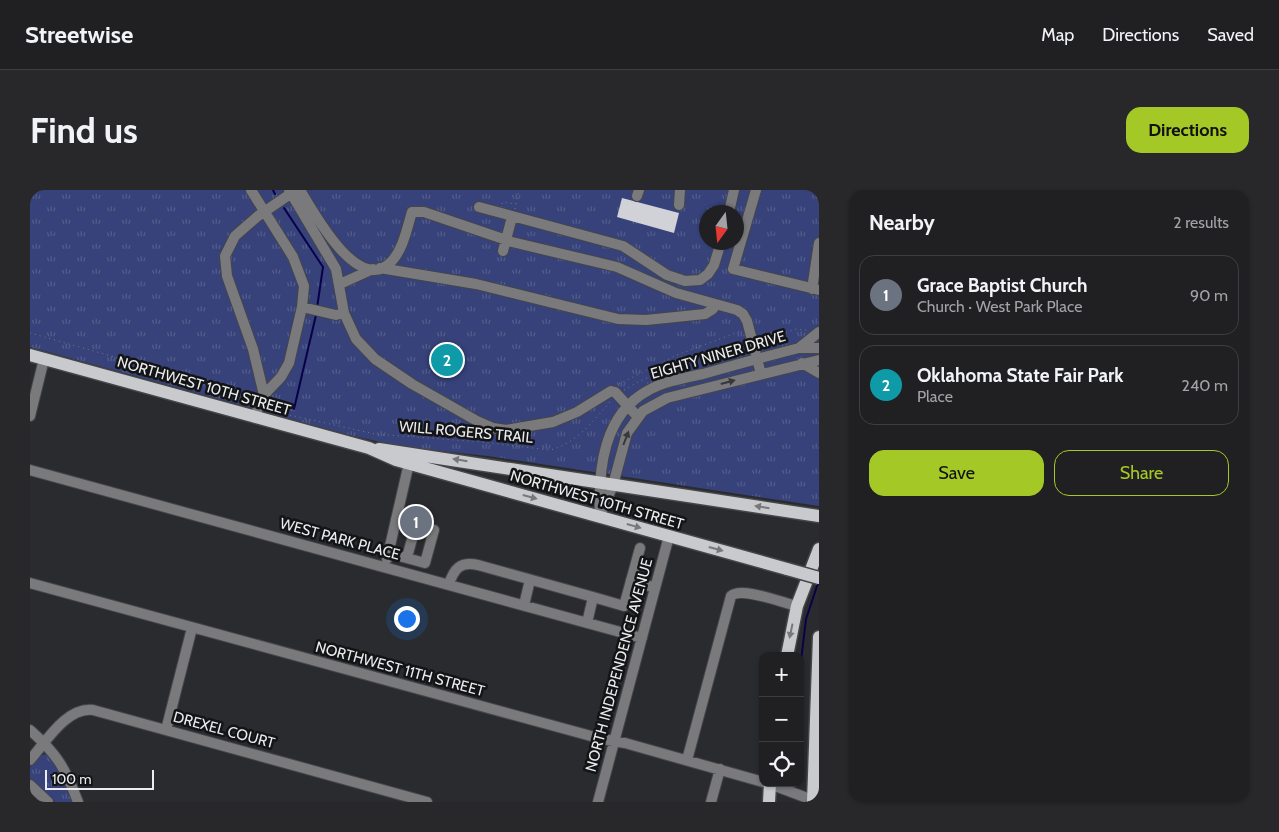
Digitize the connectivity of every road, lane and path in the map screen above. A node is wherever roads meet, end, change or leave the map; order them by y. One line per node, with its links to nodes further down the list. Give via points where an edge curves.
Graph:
1 (251, 190): 10 (street)
2 (520, 190): 11 (path)
3 (680, 190): 7 (street)
4 (734, 190): 8 (street)
5 (756, 190): 17 (street, via 733,270)
6 (294, 191): 10 (street); 15 (street, via 340,250 359,265); 16 (street, via 332,261)
7 (679, 205)
8 (731, 205)
9 (479, 207): 11 (street)
10 (265, 211): 19 (street, via 300,270); 35 (street, via 235,236 227,249 225,263 253,348)
11 (514, 213): 13 (street); 14 (street, via 623,246 667,275 685,282 700,280 708,274)
12 (819, 243): 17 (street)
13 (504, 246): 15 (street, via 431,214 412,212 391,262); 18 (street, via 617,267 667,290)
14 (718, 250)
15 (377, 268): 16 (street); 18 (street, via 476,284 594,314 632,320 704,314)
16 (340, 284): 20 (street)
17 (815, 290)
18 (715, 304): 21 (street, via 743,314)
19 (306, 308): 20 (street, via 336,315); 35 (street, via 289,363)
20 (344, 313): 36 (street, via 356,339 375,359 493,428 512,430 553,422 577,412 609,392)
21 (750, 329): 24 (street); 36 (path, WILL ROGERS TRAIL, via 708,342 638,373 616,386)
22 (815, 332): 24 (path, via 801,328); 25 (street)
23 (30, 333): 37 (path, via 203,382)
24 (754, 343): 29 (street); 34 (path, via 690,359)
25 (799, 348): 26 (street, EIGHTY NINER DRIVE); 29 (street, EIGHTY NINER DRIVE)
26 (819, 348)
27 (30, 355): 28 (main road, NORTHWEST 10TH STREET)
28 (44, 358): 39 (street); 41 (main road, NORTHWEST 10TH STREET)
29 (757, 359): 33 (street); 38 (street, EIGHTY NINER DRIVE, via 664,384)
30 (819, 360): 31 (street, EIGHTY NINER DRIVE)
31 (802, 363): 32 (street); 33 (street, EIGHTY NINER DRIVE)
32 (819, 372)
33 (761, 374): 40 (street, EIGHTY NINER DRIVE, one-way to 33, via 667,398)
34 (627, 388)
35 (264, 395): 41 (street)
36 (612, 396): 38 (street); 42 (path, WILL ROGERS TRAIL, via 576,438 550,450 375,434)
37 (246, 404)
38 (626, 405): 40 (street); 46 (street, EIGHTY NINER DRIVE, via 614,424)
39 (30, 416)
40 (638, 417): 47 (street, EIGHTY NINER DRIVE, one-way to 40, via 628,433)
41 (255, 418): 43 (main road, NORTHWEST 10TH STREET)
42 (302, 418)
43 (368, 448): 44 (main road, NORTHWEST 10TH STREET); 46 (main road, NORTHWEST 10TH STREET, one-way to 43)
44 (409, 464): 49 (main road, NORTHWEST 10TH STREET, one-way to 49); 50 (street)
45 (30, 470): 57 (street, WEST PARK PLACE)
46 (598, 482): 47 (main road, NORTHWEST 10TH STREET); 49 (street, EIGHTY NINER DRIVE)
47 (613, 485): 48 (main road, NORTHWEST 10TH STREET, one-way to 47); 49 (street, EIGHTY NINER DRIVE)
48 (815, 515)
49 (600, 516): 52 (main road, NORTHWEST 10TH STREET, one-way to 52)
50 (396, 519): 51 (street); 55 (street)
51 (416, 525): 56 (street); 56 (street, via 434,530 425,563)
52 (669, 536): 58 (main road, NORTHWEST 10TH STREET, one-way to 58, bridge); 63 (street, NORTH INDEPENDENCE AVENUE)
53 (640, 548): 60 (street)
54 (819, 549): 66 (main road)
55 (388, 553): 56 (street); 57 (street)
56 (407, 557)
57 (386, 567): 62 (street, WEST PARK PLACE)
58 (819, 578)
59 (530, 580): 62 (street, via 466,563 456,568); 64 (street); 65 (street)
60 (631, 580): 63 (street); 64 (street, via 624,606)
61 (30, 582): 68 (street, NORTHWEST 11TH STREET)
62 (448, 584): 65 (street, WEST PARK PLACE)
63 (655, 588): 70 (street, NORTH INDEPENDENCE AVENUE)
64 (593, 597): 67 (street)
65 (524, 605): 67 (street, WEST PARK PLACE)
66 (797, 606): 71 (main road, one-way to 71); 77 (street, via 744,592 732,594)
67 (587, 622): 70 (street, WEST PARK PLACE)
68 (192, 628): 73 (street); 74 (street, NORTHWEST 11TH STREET)
69 (819, 637): 83 (main road)
70 (642, 638): 74 (street, NORTH INDEPENDENCE AVENUE)
71 (788, 652)
72 (30, 730): 75 (street)
73 (166, 730): 75 (street, DREXEL COURT, via 82,710 69,717); 86 (street, DREXEL COURT)
74 (614, 741): 77 (street, NORTHWEST 11TH STREET); 87 (street, NORTH INDEPENDENCE AVENUE)
75 (45, 744): 76 (street, DREXEL COURT); 85 (street, via 65,768)
76 (30, 760)
77 (687, 760): 78 (street, NORTHWEST 11TH STREET)
78 (720, 769): 79 (street, NORTHWEST 11TH STREET); 88 (street)
79 (759, 781)
80 (30, 785): 84 (street)
81 (767, 787): 89 (main road)
82 (776, 787): 83 (street, NORTHWEST 11TH STREET)
83 (814, 801)
84 (48, 802)
85 (78, 802)
86 (427, 802)
87 (598, 802)
88 (711, 802)
89 (769, 802)

